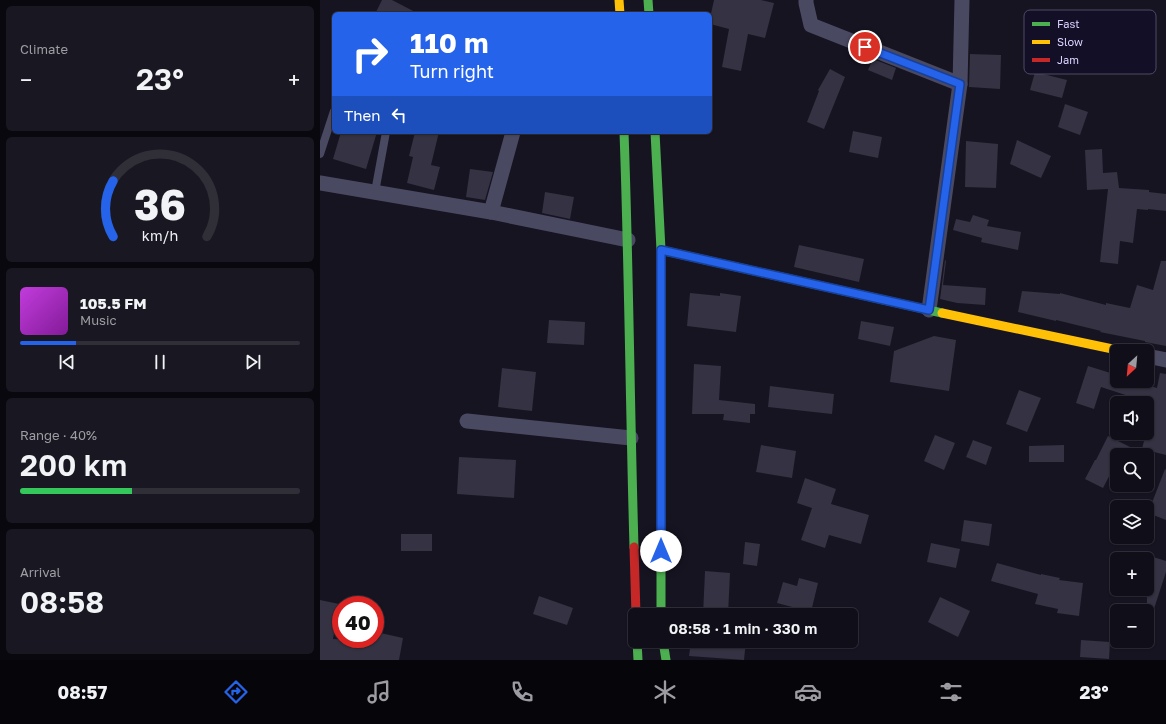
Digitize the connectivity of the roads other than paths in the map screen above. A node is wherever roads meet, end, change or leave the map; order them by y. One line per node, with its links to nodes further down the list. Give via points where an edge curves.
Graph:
1 (619, 0): 5 (street)
2 (648, 0): 6 (street)
3 (806, 0): 7 (street, via 811,26)
4 (962, 0): 7 (street)
5 (620, 12)
6 (649, 12)
7 (960, 84): 19 (street)
8 (332, 117): 13 (lane)
9 (386, 134): 15 (lane)
10 (512, 134): 16 (street)
11 (624, 134): 17 (street)
12 (655, 134): 18 (street)
13 (320, 154)
14 (320, 182): 15 (street)
15 (376, 192): 16 (street)
16 (492, 212): 17 (street)
17 (628, 240): 24 (street)
18 (661, 250): 19 (street); 26 (street)
19 (929, 310): 20 (street)
20 (1110, 348)
21 (1154, 357): 22 (street)
22 (1166, 360)
23 (467, 421): 24 (street)
24 (631, 438): 25 (street)
25 (636, 608)
26 (661, 608)
27 (637, 648): 29 (street)
28 (664, 648): 30 (street)
29 (638, 660)
30 (666, 660)

